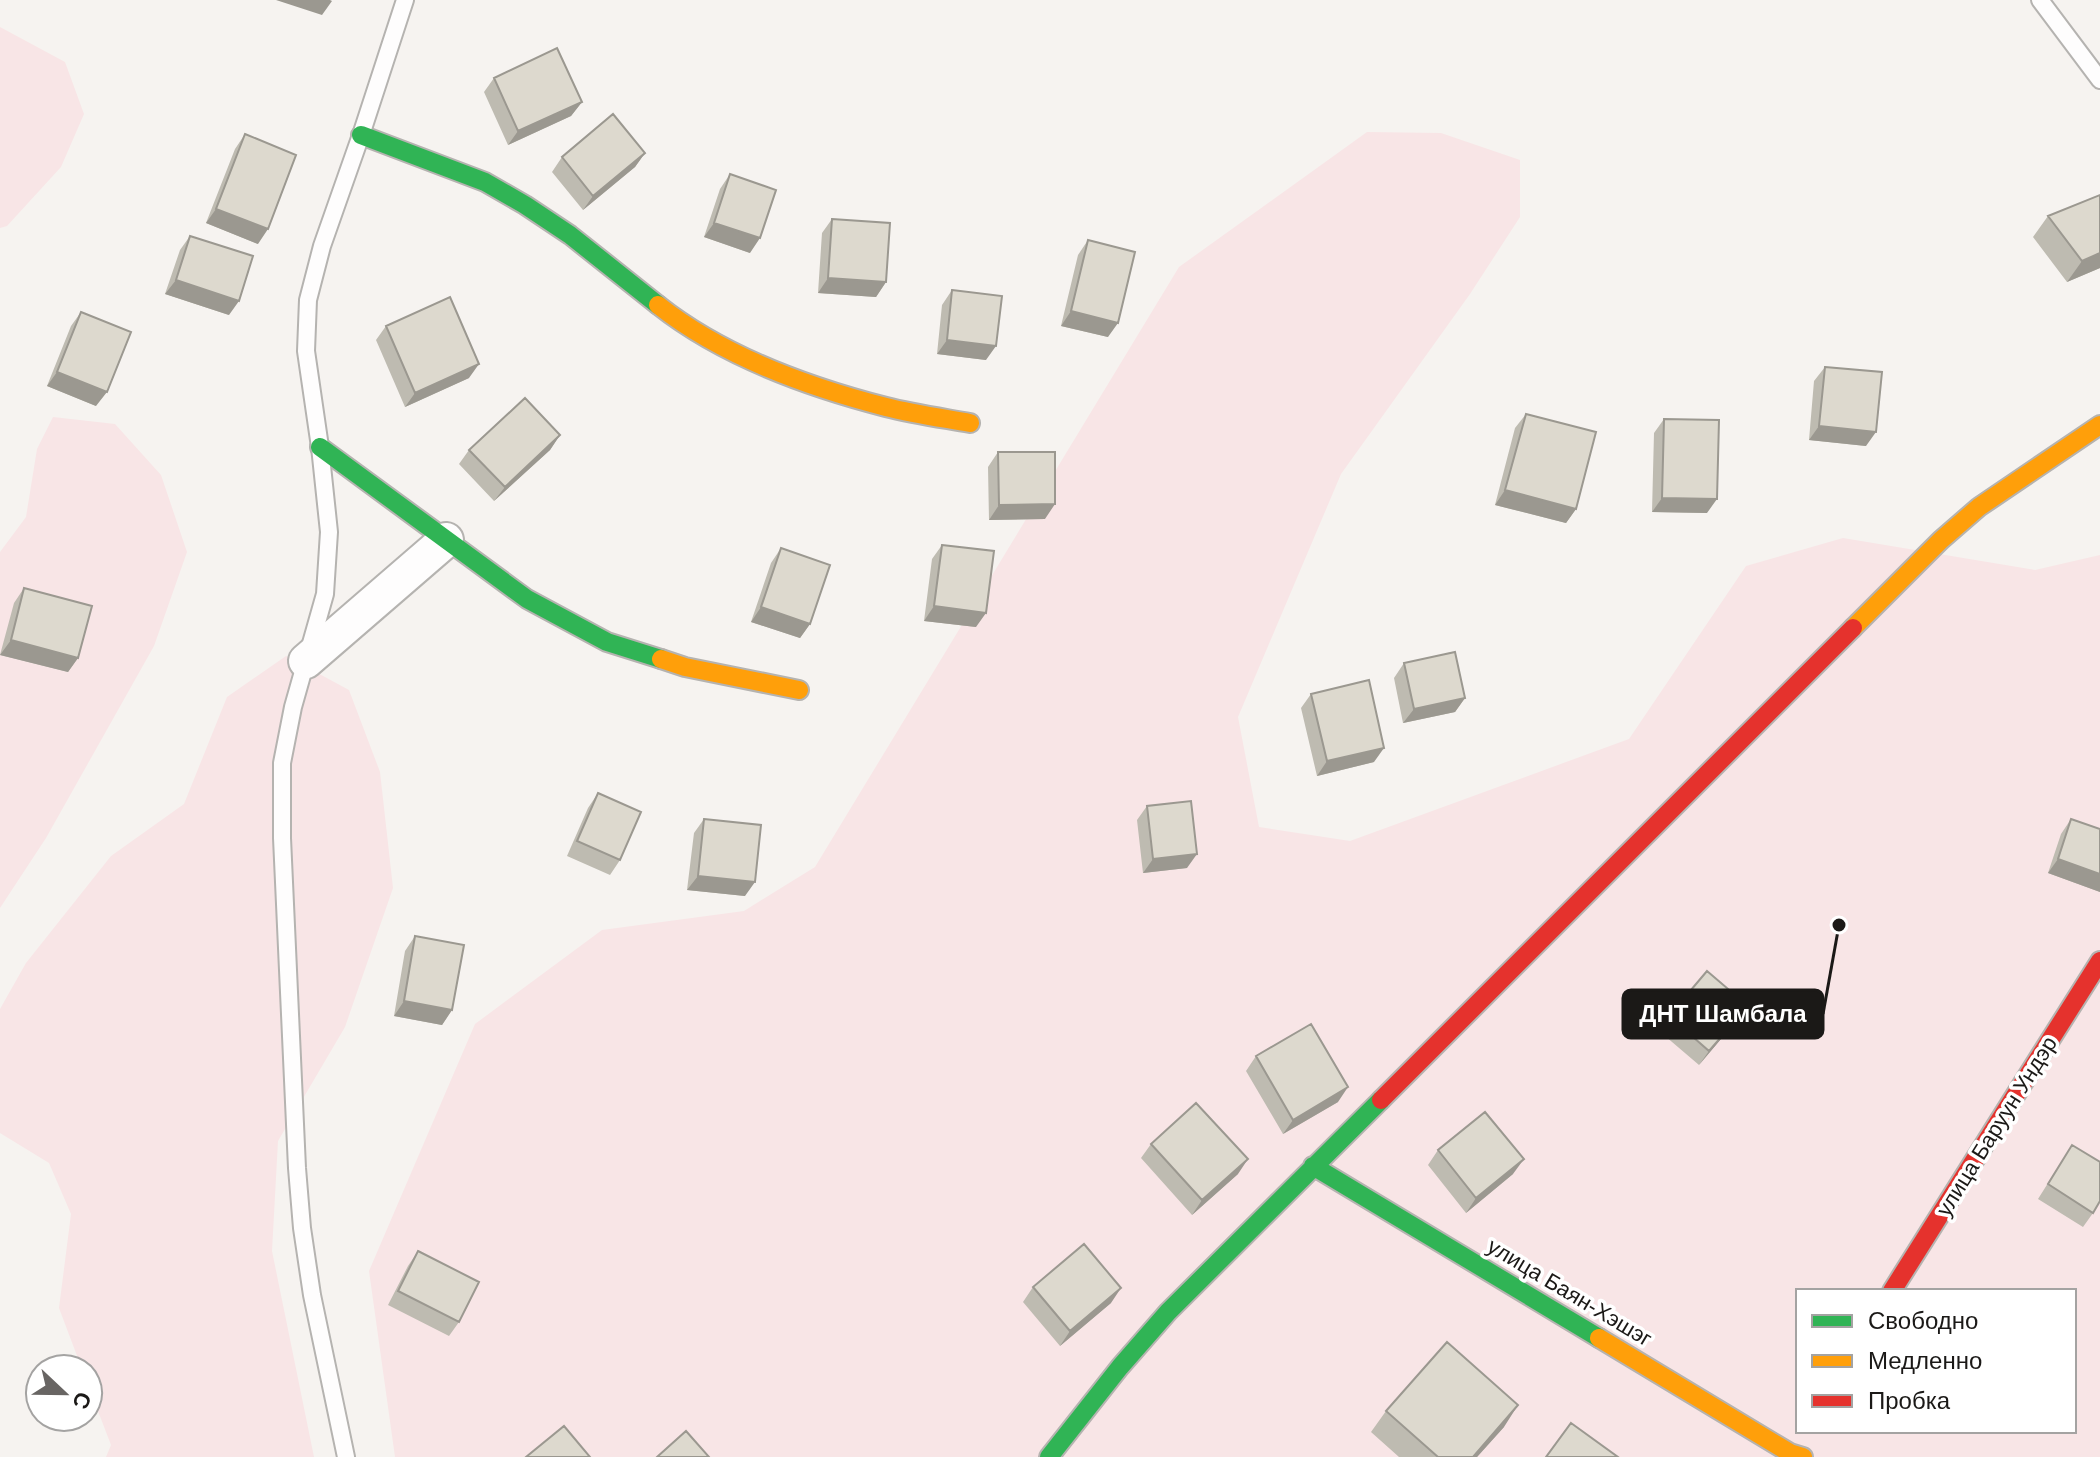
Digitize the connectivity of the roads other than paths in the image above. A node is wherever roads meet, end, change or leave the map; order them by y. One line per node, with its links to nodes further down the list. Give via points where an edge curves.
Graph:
1 (405, 0): 4 (lane)
2 (2040, 0): 3 (lane)
3 (2100, 80)
4 (361, 135): 5 (street, via 485,182 525,205 677,320 738,354 823,390); 7 (lane, via 308,300 306,351)
5 (970, 423)
6 (2100, 425): 12 (street, via 1979,507 1941,540)
7 (320, 447): 8 (street); 9 (lane, via 329,532 325,594)
8 (446, 540): 9 (street); 10 (street, via 527,599 607,642 685,667)
9 (306, 661): 15 (lane, via 282,763 297,1168 312,1295)
10 (799, 690)
11 (2100, 961): 13 (street, улица Баруун Ундэр)
12 (1313, 1166): 14 (street, улица Баян-Хэшэг); 16 (street, via 1168,1312)
13 (1893, 1289)
14 (1799, 1447)
15 (346, 1457)
16 (1049, 1457)

